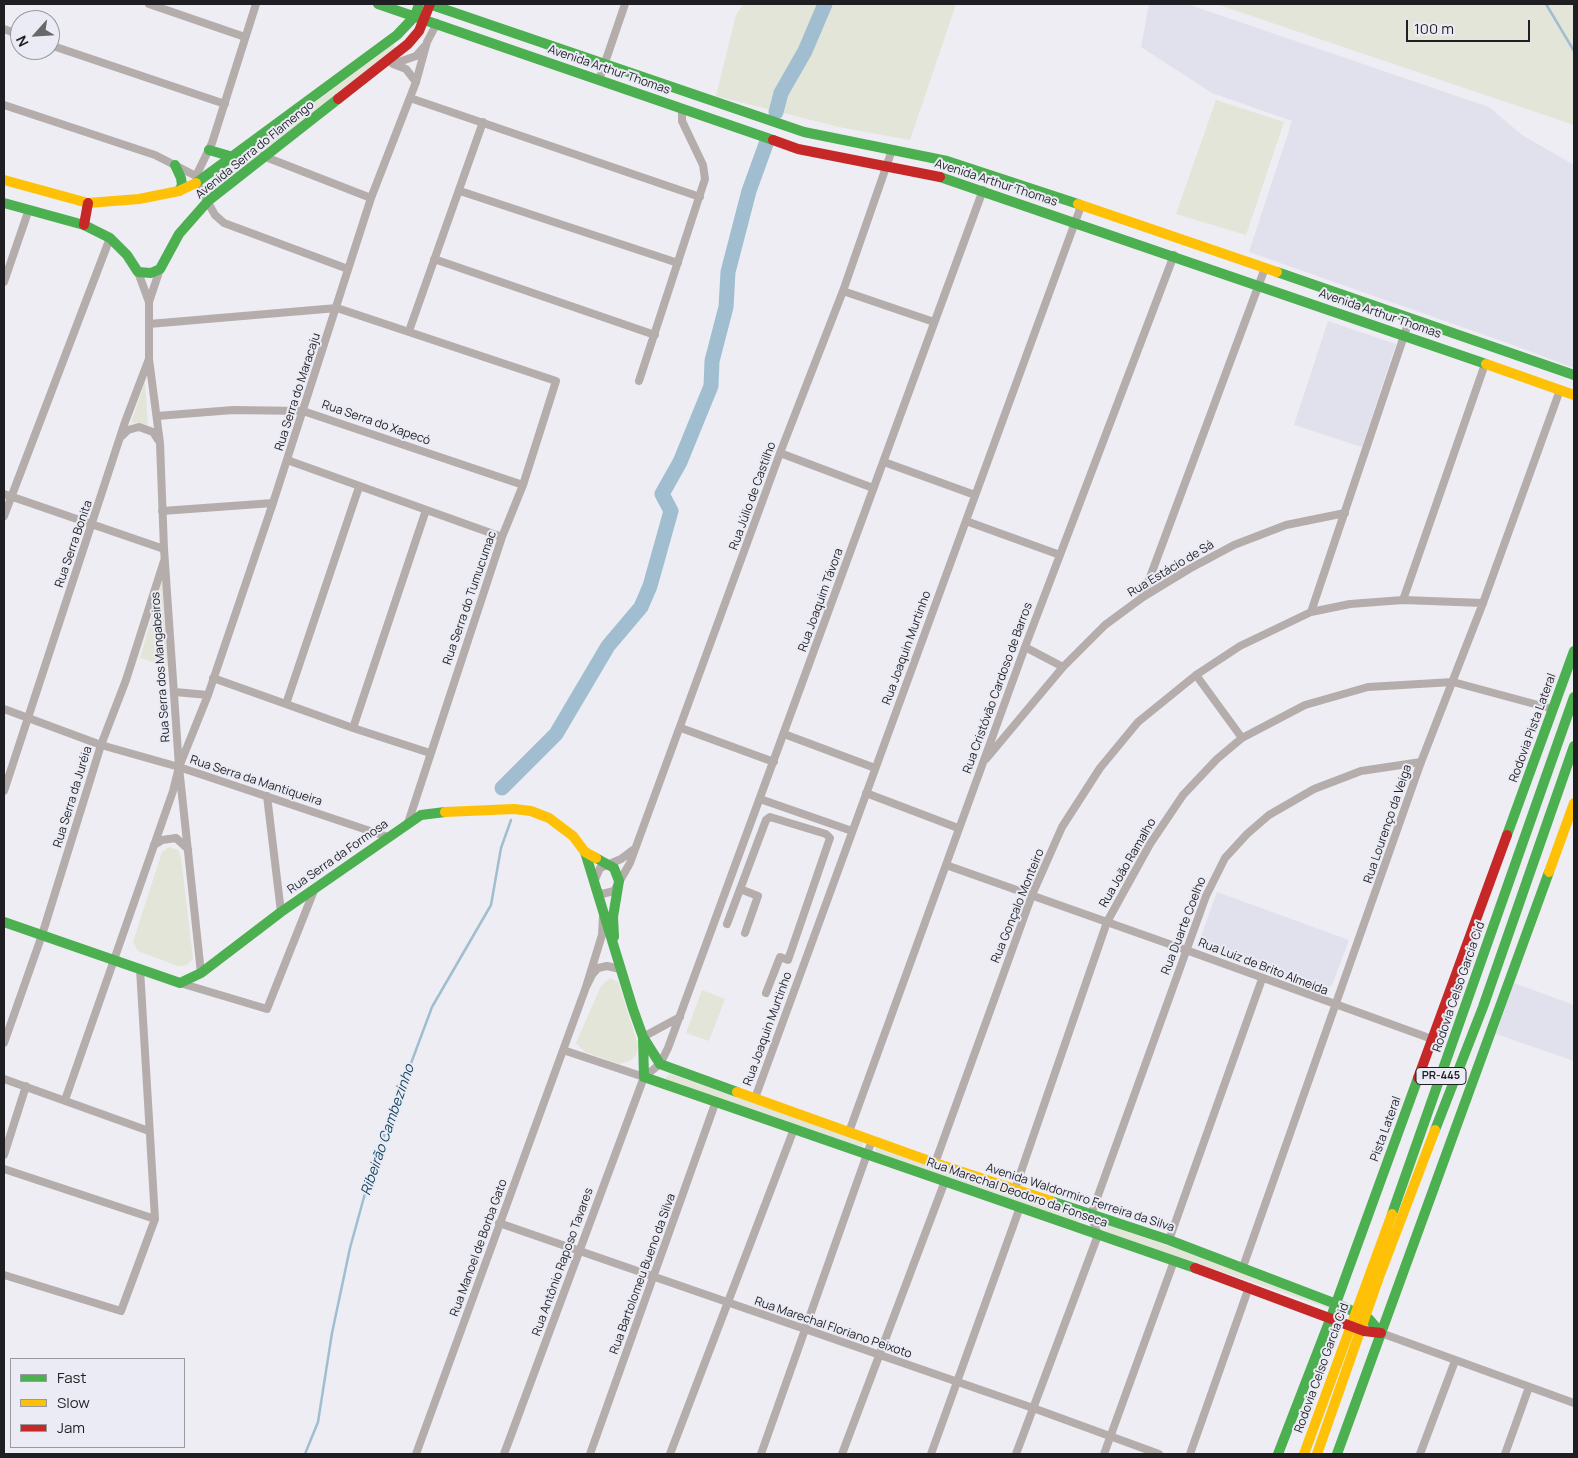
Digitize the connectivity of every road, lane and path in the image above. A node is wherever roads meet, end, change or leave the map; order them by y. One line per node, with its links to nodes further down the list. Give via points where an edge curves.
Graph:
1 (149, 4): 9 (street)
2 (256, 4): 9 (street)
3 (378, 4): 7 (main road, Avenida Arthur Thomas)
4 (419, 4): 7 (main road, Avenida Serra do Flamengo)
5 (430, 4): 7 (main road); 13 (main road, Avenida Arthur Thomas)
6 (626, 4): 13 (street)
7 (420, 17): 8 (main road, Avenida Arthur Thomas); 12 (main road, Avenida Serra do Flamengo, via 419,31); 24 (main road, Avenida Serra do Flamengo)
8 (437, 23): 10 (street, Rua Serra do Maracaju); 14 (main road, Avenida Arthur Thomas)
9 (245, 37): 17 (street)
10 (428, 42): 12 (street, via 416,56); 15 (street, Rua Serra do Maracaju)
11 (60, 48): 17 (street)
12 (390, 63): 15 (street, via 406,69); 23 (main road, Avenida Serra do Flamengo)
13 (604, 64): 14 (street); 22 (main road, Avenida Arthur Thomas, via 804,132)
14 (599, 80): 19 (main road, Avenida Arthur Thomas)
15 (416, 82): 16 (street, Rua Serra do Maracaju)
16 (410, 98): 20 (street); 33 (street, Rua Serra do Maracaju)
17 (224, 104): 21 (street)
18 (4, 105): 25 (street, via 155,155)
19 (682, 109): 26 (main road, Avenida Arthur Thomas, via 798,149); 32 (street, via 682,122 702,164 705,179)
20 (483, 122): 31 (street); 32 (street)
21 (209, 150): 24 (main road); 28 (street)
22 (892, 150): 26 (street, Rua Júlio de Castilho); 37 (main road, Avenida Arthur Thomas, via 947,161)
23 (263, 156): 33 (street); 34 (main road, Avenida Serra do Flamengo)
24 (233, 157): 28 (main road, Avenida Serra do Flamengo)
25 (175, 165): 28 (street); 29 (main road, via 181,178)
26 (887, 166): 30 (main road, Avenida Arthur Thomas); 51 (street, Rua Júlio de Castilho)
27 (4, 180): 36 (main road, Avenida Serra do Flamengo)
28 (197, 180): 29 (main road, Avenida Serra do Flamengo); 34 (street)
29 (179, 190): 36 (main road, Avenida Serra do Flamengo, via 139,199)
30 (983, 190): 39 (main road, Avenida Arthur Thomas); 55 (street, Rua Joaquim Távora)
31 (460, 191): 43 (street); 44 (street)
32 (700, 197): 44 (street)
33 (371, 198): 47 (street, Rua Serra do Maracaju)
34 (208, 201): 46 (main road, Avenida Serra do Flamengo, via 179,234); 47 (street, via 215,215 224,223)
35 (4, 203): 38 (main road)
36 (88, 203): 40 (main road)
37 (1081, 206): 39 (street, Rua Joaquin Murtinho); 45 (main road, Avenida Arthur Thomas)
38 (28, 212): 40 (main road); 49 (street)
39 (1074, 221): 42 (main road, Avenida Arthur Thomas); 79 (street, Rua Joaquin Murtinho)
40 (84, 225): 41 (main road)
41 (110, 238): 48 (main road); 78 (street)
42 (1174, 255): 50 (main road, Avenida Arthur Thomas); 89 (street, Rua Cristóvão Cardoso de Barros)
43 (434, 259): 57 (street); 58 (street)
44 (678, 263): 58 (street)
45 (1265, 268): 50 (street); 54 (main road, Avenida Arthur Thomas)
46 (160, 269): 48 (main road, via 151,273); 52 (street, Avenida Serra do Flamengo)
47 (348, 269): 53 (street, Rua Serra do Maracaju)
48 (138, 272): 52 (street)
49 (4, 282)
50 (1259, 285): 59 (main road, Avenida Arthur Thomas); 90 (street)
51 (843, 291): 55 (street); 72 (street, Rua Júlio de Castilho)
52 (149, 302): 56 (street, Rua Serra Bonita)
53 (337, 308): 56 (street); 57 (street); 68 (street, Rua Serra do Maracaju)
54 (1410, 318): 59 (street); 61 (main road, Avenida Arthur Thomas)
55 (934, 322): 74 (street, Rua Joaquim Távora)
56 (149, 324): 60 (street, Rua Serra Bonita)
57 (408, 331): 75 (street, Rua Serra do Tumucumac, via 556,381)
58 (655, 335): 65 (street)
59 (1405, 336): 62 (main road, Avenida Arthur Thomas); 83 (street)
60 (149, 360): 69 (street, Rua Serra dos Mangabeiros); 70 (street, Rua Serra Bonita)
61 (1540, 363): 63 (main road, Avenida Arthur Thomas); 64 (main road, via 1536,372)
62 (1485, 364): 64 (main road, Avenida Arthur Thomas); 91 (street)
63 (1574, 375)
64 (1526, 378): 66 (main road, Avenida Arthur Thomas)
65 (639, 381)
66 (1560, 390): 67 (main road, Avenida Arthur Thomas); 92 (street, Rua Lourenço da Veiga)
67 (1574, 395)
68 (303, 411): 69 (street, Rua Serra do Xapecó, via 233,410); 73 (street, Rua Serra do Maracaju); 75 (street, Rua Serra do Xapecó)
69 (157, 416): 71 (street, Rua Serra dos Mangabeiros)
70 (122, 436): 71 (street, via 139,426 153,432); 86 (street, Rua Serra Bonita)
71 (160, 442): 82 (street, Rua Serra dos Mangabeiros)
72 (780, 453): 77 (street); 110 (street, Rua Júlio de Castilho)
73 (288, 460): 76 (street); 80 (street, Rua Serra do Maracaju)
74 (884, 462): 77 (street, Rua Joaquim Távora); 79 (street)
75 (523, 485): 87 (street, Rua Serra do Tumucumac)
76 (360, 487): 81 (street); 104 (street)
77 (873, 488): 111 (street, Rua Joaquim Távora)
78 (7, 495): 84 (street); 86 (street)
79 (975, 495): 85 (street, Rua Joaquin Murtinho)
80 (273, 503): 82 (street); 98 (street, Rua Serra do Maracaju)
81 (426, 510): 87 (street); 109 (street)
82 (162, 511): 88 (street, Rua Serra dos Mangabeiros)
83 (1345, 513): 90 (street, Rua Estácio de Sá, via 1286,525 1234,545); 93 (street)
84 (4, 516)
85 (966, 521): 89 (street); 120 (street, Rua Joaquin Murtinho)
86 (93, 526): 88 (street); 108 (street, Rua Serra Bonita)
87 (502, 537): 115 (street, Rua Serra do Tumucumac)
88 (165, 554): 101 (street, Rua Serra dos Mangabeiros); 113 (street, Rua Serra da Juréia, via 126,680)
89 (1060, 555): 94 (street, Rua Cristóvão Cardoso de Barros)
90 (1143, 597): 96 (street, Rua Estácio de Sá, via 1105,625)
91 (1404, 600): 92 (street, Rua Gonçalo Monteiro); 93 (street, Rua Gonçalo Monteiro, via 1350,604)
92 (1483, 604): 99 (street, Rua Lourenço da Veiga)
93 (1311, 612): 97 (street, Rua Gonçalo Monteiro, via 1240,646)
94 (1025, 647): 96 (street); 118 (street, Rua Cristóvão Cardoso de Barros)
95 (1574, 651): 106 (main road, Rodovia Pista Lateral / PR-445)
96 (1063, 667): 118 (street, Rua Estácio de Sá)
97 (1196, 676): 112 (street); 143 (street, Rua Gonçalo Monteiro, via 1138,722 1100,768 1062,827)
98 (214, 678): 102 (street, Rua Serra do Maracaju); 104 (street)
99 (1453, 682): 106 (street, Rua João Ramalho); 112 (street, Rua João Ramalho, via 1368,687 1305,705); 117 (street, Rua Lourenço da Veiga)
100 (1574, 686): 107 (main road)
101 (175, 692): 102 (street); 119 (street, Rua Serra dos Mangabeiros)
102 (208, 695): 119 (street, Rua Serra do Maracaju)
103 (1574, 697): 107 (main road, Rodovia Celso Garcia Cid / PR-445)
104 (286, 704): 109 (street)
105 (4, 709): 108 (street, Rua Serra da Mantiqueira)
106 (1553, 709): 126 (main road, Rodovia Pista Lateral / PR-445)
107 (1570, 709): 220 (main road, Rodovia Celso Garcia Cid / PR-445, via 1411,1162)
108 (27, 717): 113 (street, Rua Serra da Mantiqueira); 121 (street, Rua Serra Bonita)
109 (353, 728): 115 (street)
110 (681, 728): 116 (street); 134 (street, Rua Júlio de Castilho)
111 (784, 734): 116 (street, Rua Joaquim Távora); 120 (street)
112 (1242, 738): 147 (street, Rua João Ramalho, via 1217,759 1184,795 1150,844)
113 (101, 745): 119 (street, Rua Serra da Mantiqueira); 150 (street, Rua Serra da Juréia)
114 (1573, 749): 221 (main road, Rodovia Celso Garcia Cid / PR-445, via 1483,1007)
115 (430, 753): 128 (street, Rua Serra do Tumucumac)
116 (774, 762): 124 (street, Rua Joaquim Távora)
117 (1421, 762): 152 (street, Rua Duarte Coelho, via 1361,771 1314,788 1269,815 1225,858 1206,896); 161 (street, Rua Lourenço da Veiga)
118 (981, 765): 130 (street, Rua Cristóvão Cardoso de Barros)
119 (179, 767): 123 (street, Rua Serra da Mantiqueira); 133 (street, Rua Serra do Maracaju); 135 (street, Rua Serra dos Mangabeiros)
120 (874, 768): 122 (street, Rua Joaquin Murtinho)
121 (4, 791)
122 (866, 793): 130 (street); 131 (street, Rua Joaquin Murtinho)
123 (267, 796): 132 (street, Rua Serra da Mantiqueira); 144 (street)
124 (760, 799): 127 (street); 162 (street, Rua Joaquim Távora)
125 (1574, 803): 200 (main road, PR-445)
126 (1516, 813): 164 (main road, Pista Lateral / PR-445)
127 (809, 816): 129 (street); 131 (street)
128 (408, 823): 132 (main road, Rua Serra da Formosa); 136 (main road, Rua Serra da Formosa, via 432,812 531,811 562,827)
129 (805, 827): 142 (street, via 776,817 766,820); 160 (street, via 826,834 831,841 788,960 780,957)
130 (958, 828): 138 (street, Rua Cristóvão Cardoso de Barros)
131 (852, 831): 171 (street, Rua Joaquin Murtinho)
132 (388, 837): 141 (main road, Rua Serra da Formosa)
133 (154, 845): 135 (street, via 176,838); 153 (street, Rua Serra do Maracaju)
134 (635, 848): 137 (street, via 621,859); 139 (street, Rua Júlio de Castilho)
135 (188, 849): 156 (street, Rua Serra dos Mangabeiros)
136 (585, 852): 137 (main road, Rua Serra da Formosa); 140 (main road, Rua Serra da Formosa)
137 (607, 864): 139 (main road, via 618,875); 140 (street, via 597,872)
138 (946, 865): 143 (street, Rua Luiz de Brito Almeida); 176 (street, Rua Cristóvão Cardoso de Barros)
139 (619, 885): 140 (street, via 609,894); 151 (main road, Rua Serra da Formosa, via 613,917)
140 (595, 887): 145 (main road, Rua Serra da Formosa)
141 (315, 888): 144 (main road, Rua Serra da Formosa); 158 (street, via 267,1010)
142 (740, 889): 148 (street); 149 (street, via 758,896)
143 (1032, 895): 147 (street, Rua Luiz de Brito Almeida); 180 (street, Rua Gonçalo Monteiro)
144 (281, 912): 156 (main road, Rua Serra da Formosa)
145 (603, 914): 151 (main road, Rua Serra da Formosa); 159 (street, via 602,935)
146 (4, 922): 150 (main road)
147 (1107, 922): 152 (street, Rua Luiz de Brito Almeida); 183 (street, Rua João Ramalho)
148 (727, 924)
149 (745, 933)
150 (42, 935): 153 (main road); 165 (street, Rua Serra da Juréia)
151 (614, 948): 155 (main road, Rua Serra da Formosa)
152 (1186, 950): 157 (street, Rua Luiz de Brito Almeida); 185 (street, Rua Duarte Coelho)
153 (115, 960): 154 (main road); 172 (street, Rua Serra do Maracaju)
154 (140, 969): 158 (main road); 175 (street)
155 (620, 969): 159 (street, via 598,968); 163 (main road, Rua Serra da Formosa)
156 (201, 973): 158 (main road, Rua Serra da Formosa)
157 (1262, 979): 161 (street, Rua Luiz de Brito Almeida); 189 (street)
158 (180, 983)
159 (586, 987): 166 (street)
160 (766, 993)
161 (1336, 1006): 164 (street, Rua Luiz de Brito Almeida); 192 (street, Rua Lourenço da Veiga)
162 (680, 1017): 163 (street); 167 (street, Rua Joaquim Távora)
163 (643, 1037): 167 (main road, Rua Serra da Formosa); 168 (main road, Rua Serra da Formosa)
164 (1432, 1039): 197 (main road, Pista Lateral / PR-445)
165 (4, 1043)
166 (563, 1050): 168 (street); 187 (street, Rua Manoel de Borba Gato)
167 (660, 1064): 168 (street, Rua Joaquim Távora); 171 (main road, Avenida Waldormiro Ferreira da Silva)
168 (644, 1077): 173 (main road, Rua Marechal Deodoro da Fonseca); 190 (street, Rua Antônio Raposo Tavares)
169 (4, 1079): 170 (street)
170 (26, 1086): 172 (street); 179 (street)
171 (755, 1098): 176 (main road, Avenida Waldormiro Ferreira da Silva)
172 (65, 1100): 175 (street)
173 (716, 1101): 174 (main road, Rua Marechal Deodoro da Fonseca); 194 (street, Rua Bartolomeu Bueno da Silva)
174 (794, 1128): 178 (main road, Rua Marechal Deodoro da Fonseca); 196 (street)
175 (149, 1131): 186 (street)
176 (849, 1132): 177 (main road, Avenida Waldormiro Ferreira da Silva)
177 (872, 1140): 178 (street); 180 (main road, Avenida Waldormiro Ferreira da Silva)
178 (868, 1154): 182 (main road, Rua Marechal Deodoro da Fonseca); 199 (street)
179 (4, 1155)
180 (935, 1163): 183 (main road, Avenida Waldormiro Ferreira da Silva)
181 (4, 1169): 186 (street)
182 (945, 1181): 184 (main road, Rua Marechal Deodoro da Fonseca); 201 (street)
183 (1015, 1189): 185 (main road, Avenida Waldormiro Ferreira da Silva)
184 (1020, 1207): 188 (main road, Rua Marechal Deodoro da Fonseca); 203 (street)
185 (1091, 1215): 188 (street); 189 (main road, Avenida Waldormiro Ferreira da Silva)
186 (155, 1219): 193 (street, via 121,1311)
187 (499, 1223): 190 (street, Rua Marechal Floriano Peixoto); 208 (street, Rua Manoel de Borba Gato)
188 (1098, 1235): 191 (main road, Rua Marechal Deodoro da Fonseca); 206 (street)
189 (1169, 1240): 192 (main road, Avenida Waldormiro Ferreira da Silva)
190 (579, 1252): 194 (street, Rua Marechal Floriano Peixoto); 209 (street, Rua Antônio Raposo Tavares)
191 (1174, 1261): 195 (main road, Rua Marechal Deodoro da Fonseca); 207 (street)
192 (1243, 1267): 197 (main road, Avenida Waldormiro Ferreira da Silva)
193 (4, 1275)
194 (654, 1278): 196 (street, Rua Marechal Floriano Peixoto); 210 (street, Rua Bartolomeu Bueno da Silva)
195 (1249, 1287): 198 (main road, Rua Marechal Deodoro da Fonseca); 218 (street)
196 (727, 1303): 199 (street, Rua Marechal Floriano Peixoto); 211 (street)
197 (1340, 1305): 198 (main road, Pista Lateral / PR-445); 200 (main road, Avenida Waldormiro Ferreira da Silva, via 1369,1319)
198 (1334, 1318): 200 (main road, Rua Marechal Deodoro da Fonseca, via 1364,1331); 219 (main road, Pista Lateral / PR-445)
199 (806, 1330): 201 (street, Rua Marechal Floriano Peixoto); 212 (street)
200 (1381, 1333): 202 (street); 222 (main road, PR-445)
201 (878, 1355): 203 (street, Rua Marechal Floriano Peixoto); 213 (street)
202 (1455, 1361): 204 (street); 223 (street)
203 (958, 1382): 206 (street, Rua Marechal Floriano Peixoto); 214 (street)
204 (1529, 1386): 205 (street); 224 (street)
205 (1574, 1402)
206 (1033, 1408): 207 (street, Rua Marechal Floriano Peixoto); 215 (street)
207 (1110, 1438): 216 (street); 217 (street, Rua Marechal Floriano Peixoto)
208 (416, 1454)
209 (504, 1454)
210 (590, 1454)
211 (670, 1454)
212 (761, 1454)
213 (842, 1454)
214 (931, 1454)
215 (1016, 1454)
216 (1104, 1454)
217 (1158, 1454)
218 (1190, 1454)
219 (1278, 1454)
220 (1304, 1454)
221 (1316, 1454)
222 (1337, 1454)
223 (1420, 1454)
224 (1505, 1454)

